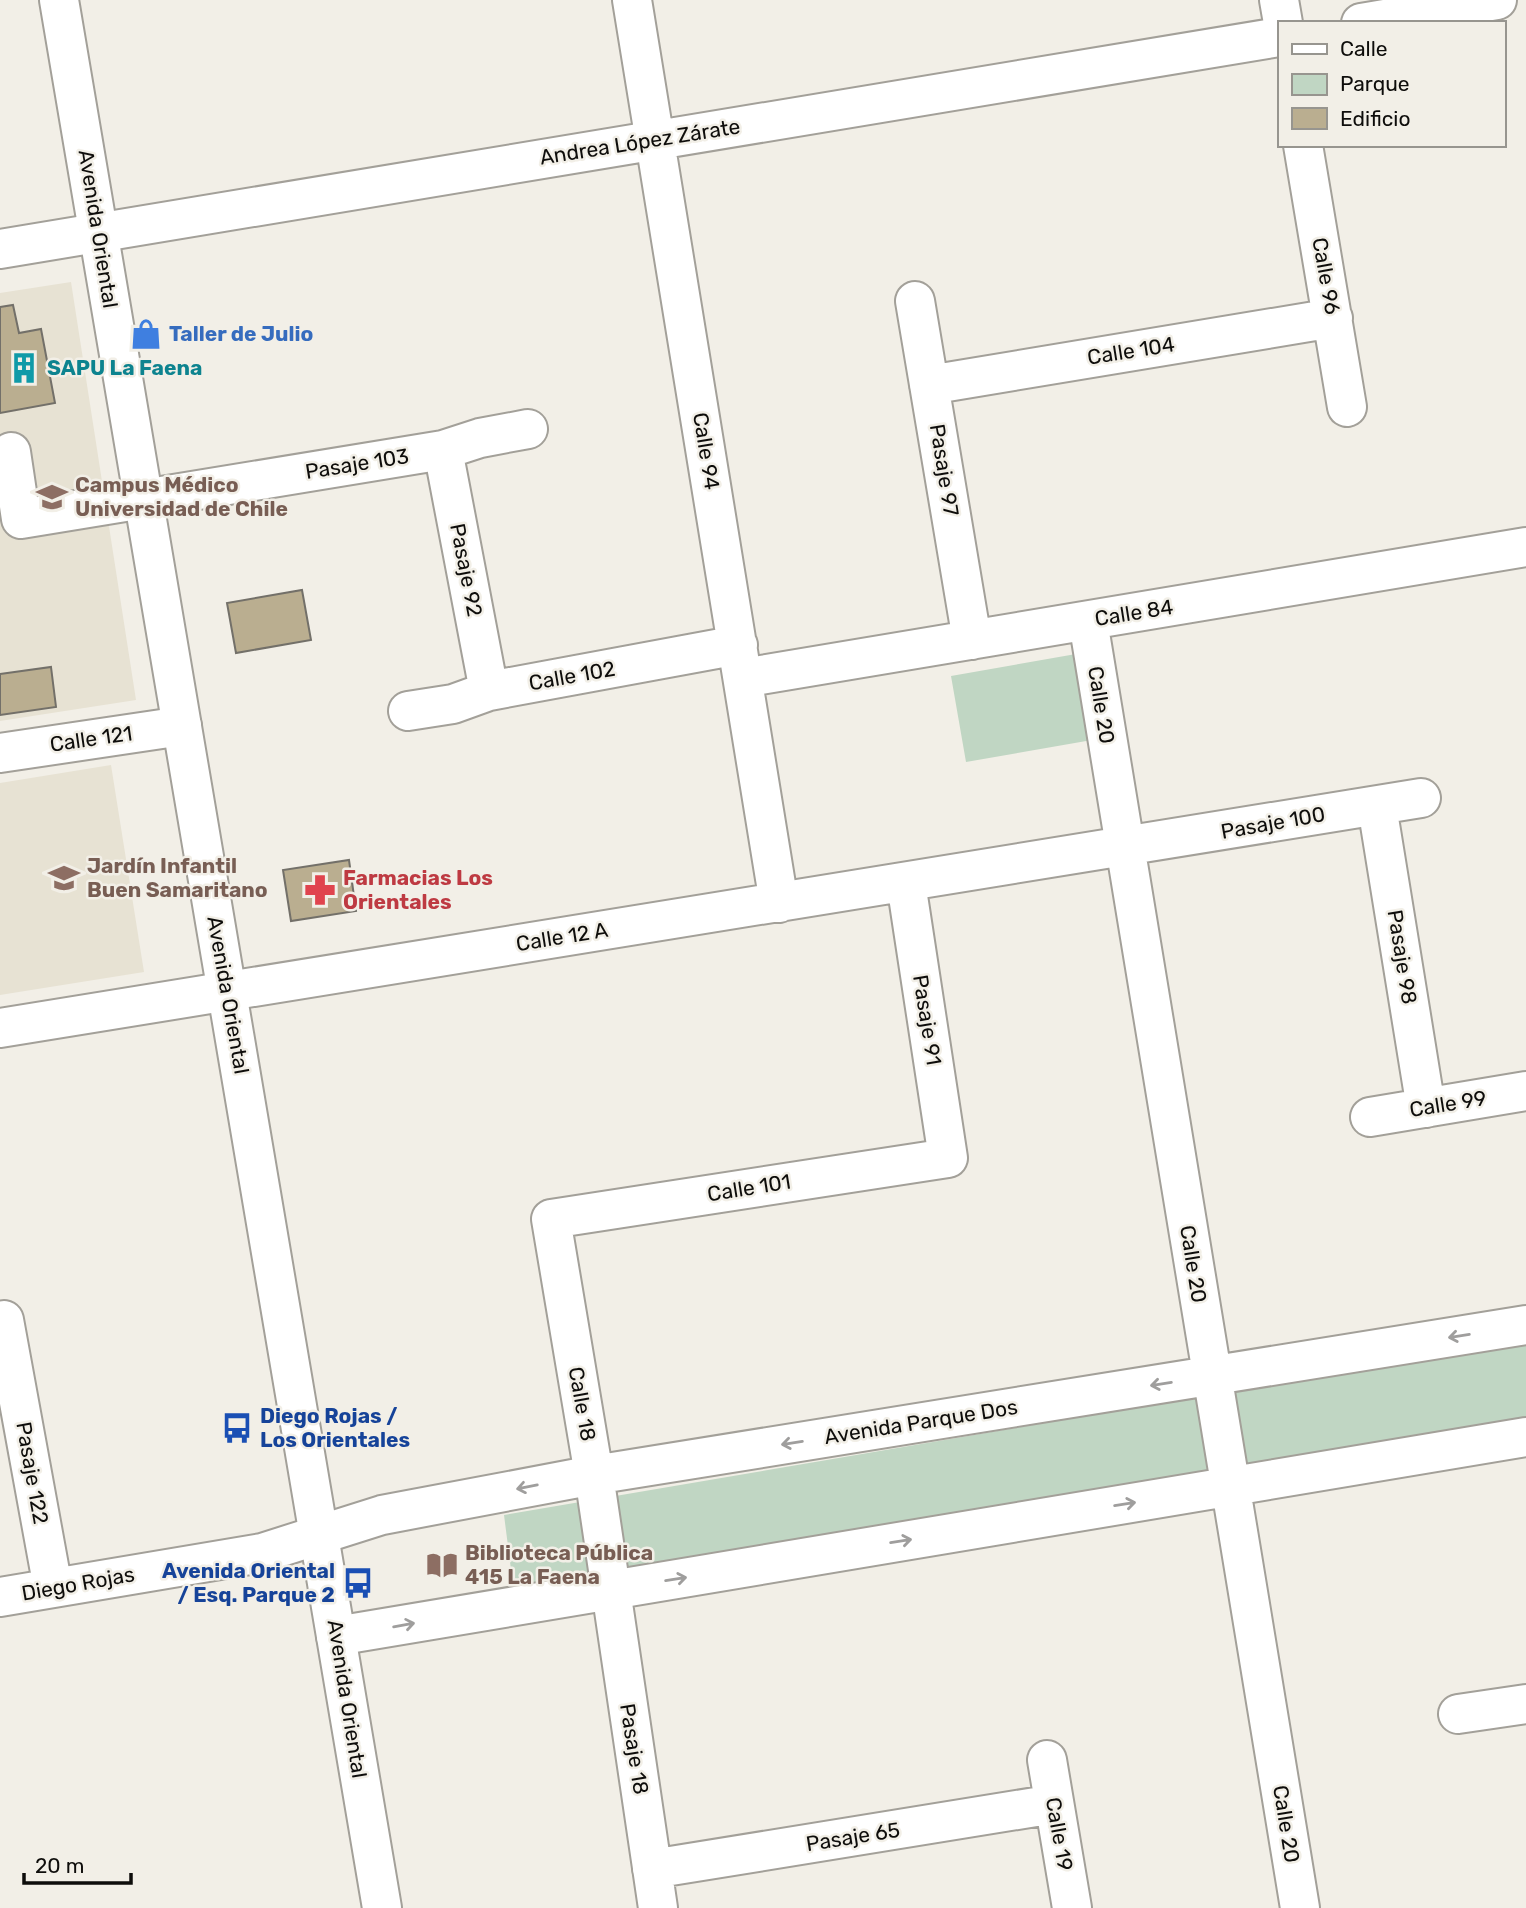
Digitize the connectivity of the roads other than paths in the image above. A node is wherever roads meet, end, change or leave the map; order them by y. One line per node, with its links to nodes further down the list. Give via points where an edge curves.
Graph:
1 (60, 0): 10 (street, Avenida Oriental)
2 (632, 0): 8 (street, Calle 94)
3 (1279, 0): 5 (street)
4 (1497, 0): 6 (street)
5 (1283, 21)
6 (1373, 21)
7 (1278, 37): 8 (street, Andrea López Zárate)
8 (655, 140): 10 (street, Andrea López Zárate); 23 (street, Calle 94)
9 (1303, 147): 13 (street, Calle 96)
10 (99, 232): 11 (street, Andrea López Zárate); 19 (street, Avenida Oriental)
11 (0, 249)
12 (915, 301): 14 (street, Pasaje 97)
13 (1333, 318): 14 (street, Calle 104); 15 (street, Calle 96)
14 (929, 385): 22 (street, Pasaje 97)
15 (1347, 407)
16 (528, 429): 17 (street, Pasaje 103)
17 (443, 450): 19 (street, Pasaje 103); 24 (street, Pasaje 92)
18 (10, 452): 19 (street, Pasaje 103, via 21,519)
19 (142, 499): 26 (street, Avenida Oriental)
20 (1526, 547): 21 (street, Calle 84)
21 (1088, 621): 22 (street, Calle 84); 30 (street, Calle 20)
22 (972, 640): 23 (street, Calle 84)
23 (740, 662): 24 (street, Calle 102); 32 (street, Calle 94)
24 (489, 691): 25 (street, Calle 102, via 453,704)
25 (408, 711)
26 (182, 726): 27 (street, Calle 121); 33 (street, Avenida Oriental)
27 (0, 752)
28 (1421, 798): 29 (street, Pasaje 100)
29 (1377, 806): 30 (street, Pasaje 100); 36 (street, Pasaje 98)
30 (1125, 848): 31 (street, Calle 12 A); 42 (street, Calle 20)
31 (906, 883): 32 (street, Calle 12 A); 38 (street, Pasaje 91)
32 (779, 903): 33 (street, Calle 12 A)
33 (227, 990): 34 (street, Calle 12 A); 46 (street, Avenida Oriental)
34 (0, 1028)
35 (1526, 1091): 36 (street, Calle 99)
36 (1426, 1108): 37 (street, Calle 99)
37 (1370, 1117)
38 (948, 1158): 39 (street, Calle 101)
39 (551, 1219): 44 (street, Calle 18)
40 (0, 1321): 47 (street, Pasaje 122, via 4,1320)
41 (1526, 1325): 42 (street, Avenida Parque Dos, one-way to 42)
42 (1212, 1376): 44 (street, Avenida Parque Dos, one-way to 44); 45 (street, Calle 20)
43 (1526, 1437): 45 (street)
44 (594, 1475): 46 (street, Avenida Parque Dos, one-way to 46, via 382,1515); 48 (street, Calle 18)
45 (1230, 1486): 48 (street, one-way to 45); 59 (street, Calle 20)
46 (320, 1535): 47 (street, Diego Rojas, via 262,1553); 50 (street, Avenida Oriental)
47 (53, 1588): 49 (street, Diego Rojas)
48 (610, 1590): 50 (street, one-way to 48); 55 (street, Pasaje 18)
49 (0, 1597)
50 (337, 1636): 56 (street, Avenida Oriental)
51 (1526, 1703): 52 (street)
52 (1458, 1714)
53 (1047, 1760): 54 (street, Calle 19)
54 (1054, 1804): 55 (street, Pasaje 65); 58 (street, Calle 19)
55 (652, 1869): 57 (street, Pasaje 18)
56 (382, 1908)
57 (658, 1908)
58 (1072, 1908)
59 (1300, 1908)

